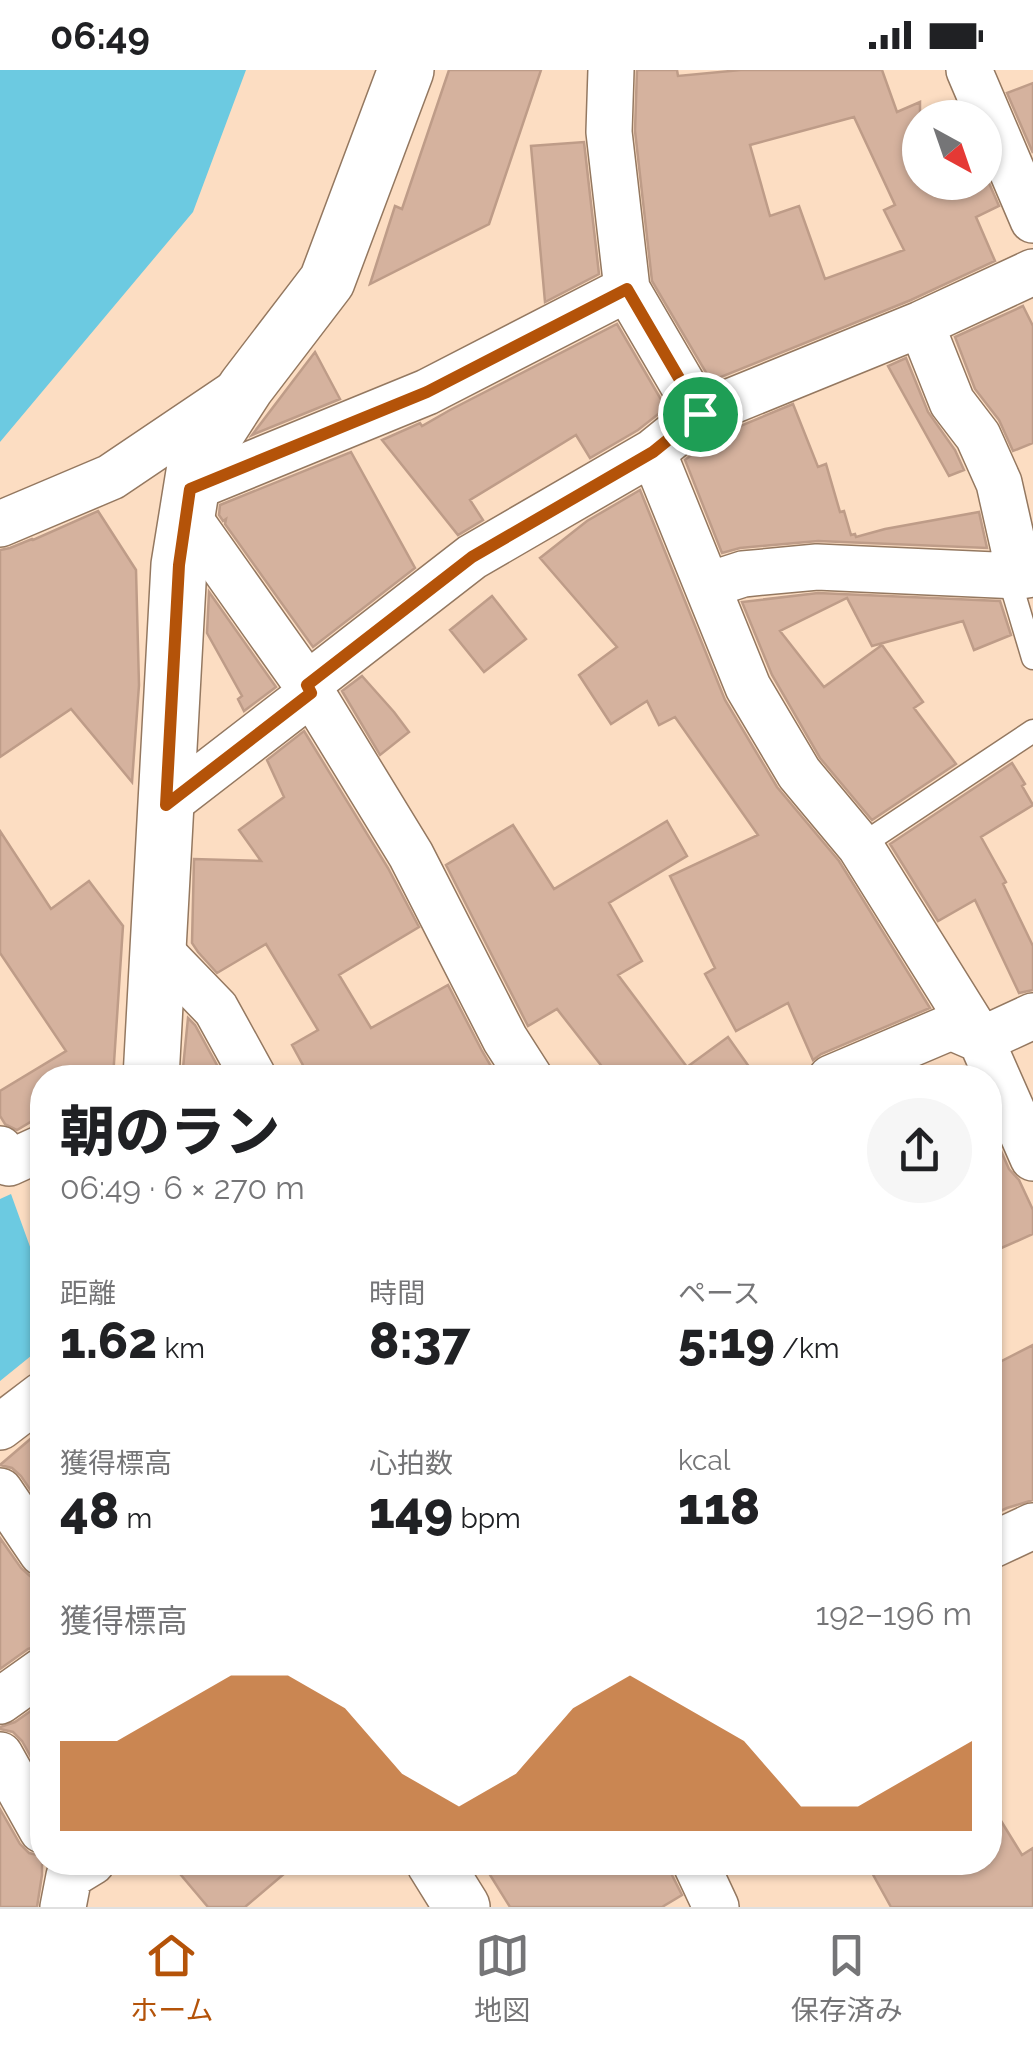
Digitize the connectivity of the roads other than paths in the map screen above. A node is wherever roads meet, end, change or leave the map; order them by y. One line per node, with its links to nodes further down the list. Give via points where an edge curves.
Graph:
1 (406, 70): 8 (street, via 327,281)
2 (611, 70): 6 (street, via 609,132)
3 (969, 70): 4 (street)
4 (1033, 220)
5 (1033, 272): 7 (street)
6 (627, 289): 9 (street); 12 (street, via 427,392)
7 (921, 324): 9 (street); 11 (street, via 952,402)
8 (246, 386): 12 (street, via 196,466); 13 (street, via 111,477)
9 (700, 414): 10 (street)
10 (653, 452): 15 (street); 17 (street, via 472,557)
11 (1016, 477): 14 (street)
12 (188, 502): 17 (street); 19 (street)
13 (0, 524)
14 (1026, 575): 15 (street, via 817,567 744,574); 16 (lane, via 1013,591)
15 (708, 586): 20 (street, via 748,686 799,773)
16 (1033, 658)
17 (309, 689): 19 (street); 26 (street, via 411,855)
18 (1033, 732): 20 (lane)
19 (166, 805): 21 (street)
20 (860, 846): 23 (street)
21 (157, 948): 24 (street); 25 (street, via 216,1009)
22 (1033, 1016): 23 (street)
23 (980, 1040): 27 (street, via 952,1028); 28 (street)
24 (152, 1065)
25 (247, 1065)
26 (522, 1065)
27 (863, 1065)
28 (991, 1065)
29 (1002, 1089): 32 (street)
30 (0, 1148): 31 (street, via 8,1163)
31 (30, 1153)
32 (1033, 1158)
33 (30, 1404): 34 (street)
34 (0, 1427)
35 (0, 1491): 37 (street)
36 (1033, 1526): 38 (street)
37 (30, 1536)
38 (1002, 1540)
39 (30, 1680): 40 (street)
40 (0, 1701)
41 (0, 1755): 42 (street)
42 (30, 1809)
43 (442, 1875): 45 (street)
44 (701, 1875): 46 (street)
45 (462, 1907)
46 (716, 1907)

